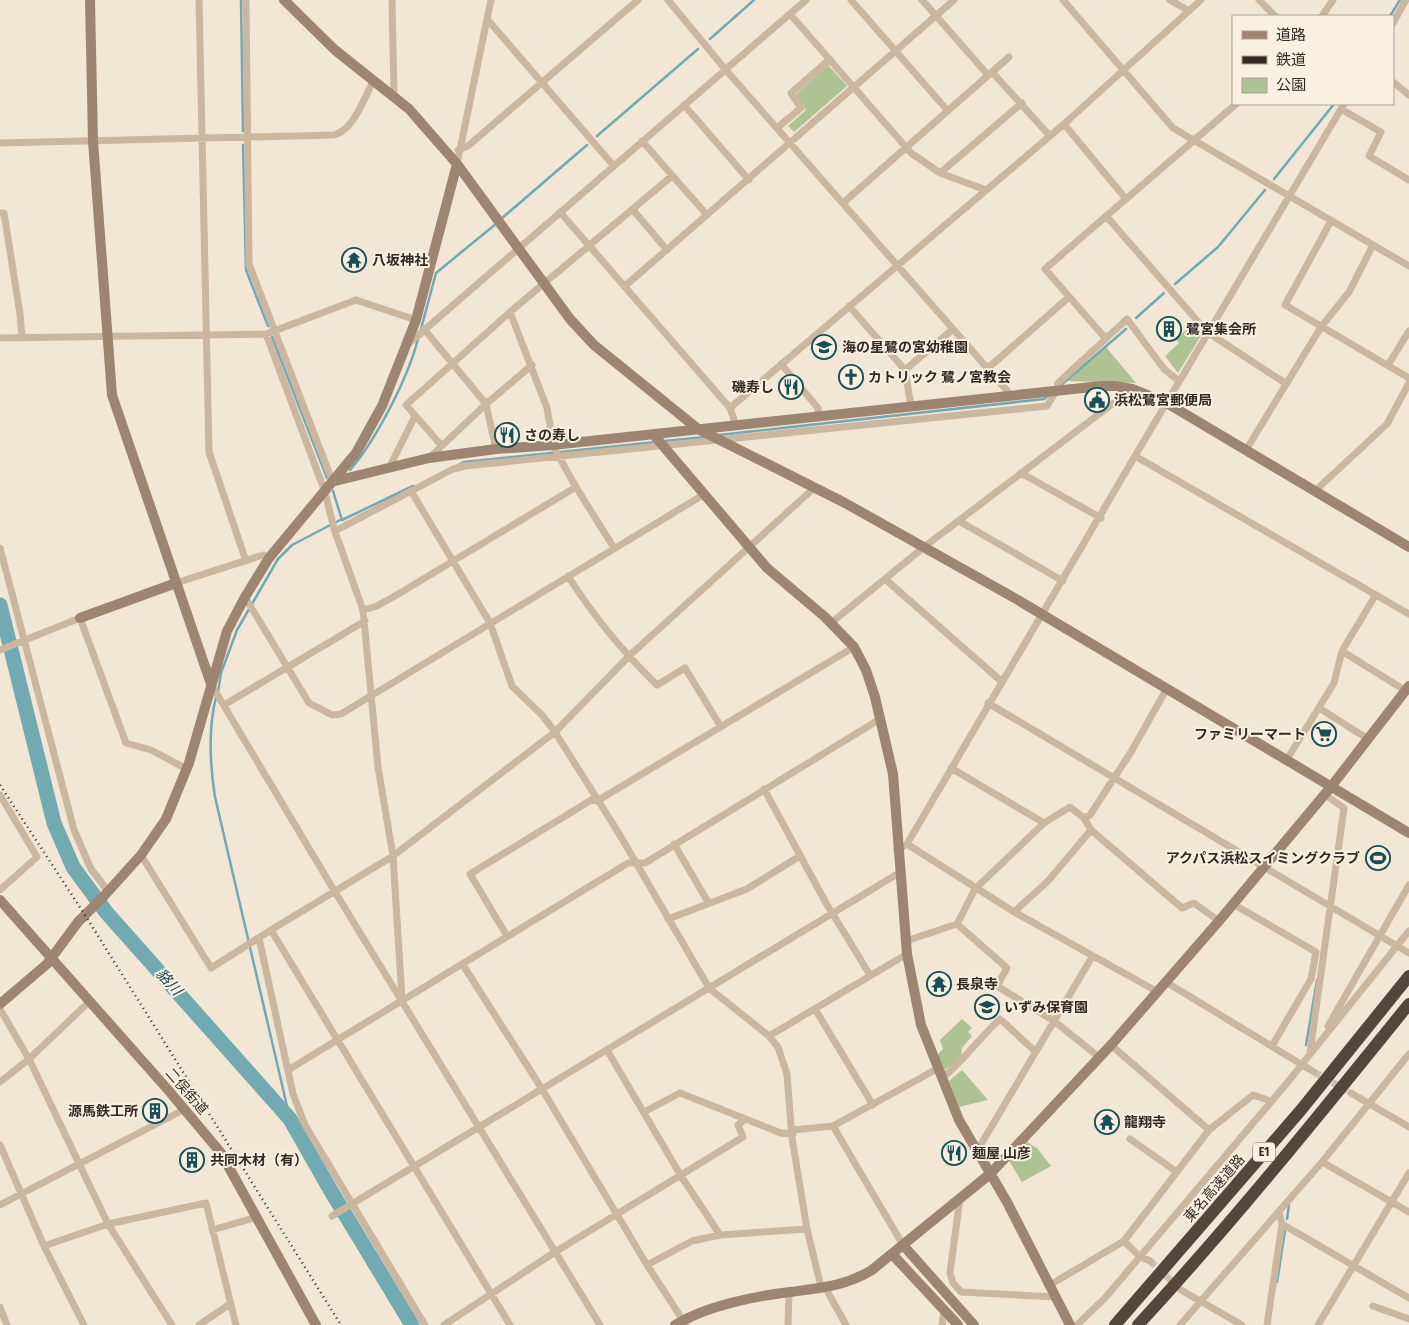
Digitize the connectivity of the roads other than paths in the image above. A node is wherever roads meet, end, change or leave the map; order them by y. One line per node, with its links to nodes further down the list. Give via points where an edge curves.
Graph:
1 (90, 0): 49 (street)
2 (199, 0): 47 (street)
3 (246, 0): 46 (street)
4 (284, 0): 32 (street, via 335,50)
5 (392, 0): 37 (street)
6 (491, 0): 24 (street)
7 (638, 0): 33 (street)
8 (668, 0): 29 (street)
9 (806, 0): 20 (street)
10 (851, 0): 26 (street)
11 (922, 0): 23 (street)
12 (954, 0): 23 (street)
13 (1063, 0): 30 (street)
14 (1170, 0): 19 (street)
15 (1201, 0): 19 (street)
16 (1258, 0): 21 (street)
17 (1333, 0): 22 (street)
18 (1406, 4): 25 (street)
19 (1189, 11): 30 (street)
20 (790, 14): 28 (street); 29 (street)
21 (1274, 15)
22 (1323, 15)
23 (936, 17): 26 (street); 31 (street)
24 (487, 19): 33 (street); 54 (street)
25 (1394, 22)
26 (896, 52): 35 (street); 42 (street)
27 (1009, 57): 31 (street)
28 (830, 59): 35 (street); 44 (street, via 791,93 801,108)
29 (725, 69): 39 (street); 44 (street)
30 (1122, 70): 43 (street); 48 (street, via 1173,128)
31 (990, 73): 38 (street); 42 (street)
32 (374, 80): 37 (street); 46 (street, via 351,122 341,133 334,136)
33 (542, 83): 54 (street, via 468,146); 56 (street)
34 (1394, 83): 36 (street)
35 (854, 88): 52 (street); 53 (street)
36 (1409, 95)
37 (394, 96): 55 (street)
38 (1022, 103): 45 (street); 57 (street)
39 (684, 105): 50 (street); 59 (street)
40 (1235, 105): 48 (street)
41 (1343, 106): 60 (street, via 1381,132 1369,156); 62 (street)
42 (948, 112): 53 (street)
43 (1064, 124): 45 (street); 63 (street)
44 (777, 128): 52 (street)
45 (1049, 135): 61 (street)
46 (247, 138): 47 (street); 87 (street, via 249,264)
47 (202, 139): 49 (street); 90 (street)
48 (1195, 140): 62 (street); 63 (street)
49 (93, 141): 51 (street); 91 (street)
50 (642, 141): 56 (street); 58 (street)
51 (0, 143)
52 (790, 143): 59 (street); 64 (street)
53 (906, 147): 57 (street); 64 (street)
54 (458, 150): 55 (street)
55 (456, 164): 73 (street); 82 (street)
56 (613, 165): 66 (street)
57 (940, 173): 61 (street)
58 (672, 176): 65 (street); 68 (street)
59 (749, 180): 68 (street)
60 (1409, 180)
61 (986, 190): 75 (street)
62 (1290, 195): 70 (street); 88 (street)
63 (1126, 199): 69 (street)
64 (843, 203): 75 (street)
65 (633, 210): 72 (street); 74 (street)
66 (560, 212): 72 (street); 73 (street)
67 (0, 213): 93 (street, via 4,213)
68 (708, 215): 74 (street)
69 (1107, 217): 79 (street, via 1045,269); 88 (street)
70 (1332, 221): 71 (street); 83 (street, via 1285,305)
71 (1373, 245): 76 (street); 83 (street, via 1349,292)
72 (591, 246): 77 (street); 78 (street)
73 (518, 247): 77 (street); 84 (street)
74 (667, 250): 78 (street)
75 (898, 265): 80 (street); 85 (street)
76 (1409, 266)
77 (545, 284): 81 (street); 116 (street, via 594,345)
78 (625, 286): 112 (street)
79 (1069, 297): 94 (street); 100 (street)
80 (848, 306): 97 (street); 101 (street)
81 (510, 312): 96 (street); 98 (street)
82 (416, 320): 87 (street, via 356,300); 95 (street)
83 (1321, 327): 99 (street, via 1329,328); 104 (street)
84 (424, 329): 95 (street); 96 (street)
85 (953, 329): 100 (street); 101 (street)
86 (1409, 331): 99 (street)
87 (274, 332): 89 (street); 127 (street)
88 (1207, 332): 103 (street); 104 (street)
89 (266, 334): 90 (street); 131 (street)
90 (206, 335): 91 (street); 143 (street, via 209,452)
91 (107, 337): 93 (street); 148 (street, via 114,406)
92 (0, 338): 93 (street)
93 (22, 338)
94 (1106, 339): 103 (street, via 1127,319 1164,369); 106 (street)
95 (410, 343): 127 (street, via 372,428)
96 (452, 363): 110 (street); 113 (street, via 406,405)
97 (781, 364): 112 (street); 114 (street, via 818,408)
98 (532, 365): 110 (street); 122 (street, via 547,408)
99 (1388, 365): 102 (street)
100 (987, 369): 108 (street)
101 (905, 370): 111 (street)
102 (1409, 378)
103 (1179, 381): 109 (street)
104 (1285, 383): 121 (street)
105 (1409, 383): 132 (street, via 1387,424)
106 (1057, 389): 107 (street, via 1115,386); 108 (street); 117 (street, via 1047,406)
107 (1132, 389): 109 (street); 126 (street)
108 (1010, 394): 111 (street)
109 (1166, 402): 121 (street); 123 (street)
110 (486, 404): 119 (street); 120 (street)
111 (911, 406): 114 (street)
112 (730, 408): 115 (street)
113 (416, 416): 119 (street); 125 (street)
114 (819, 416): 115 (street)
115 (736, 425): 116 (street)
116 (701, 430): 117 (street); 118 (street)
117 (718, 439): 118 (street); 129 (street)
118 (657, 440): 122 (street); 133 (street)
119 (441, 445): 124 (street)
120 (496, 449): 122 (street); 124 (street)
121 (1246, 450): 132 (street)
122 (555, 452): 128 (street); 130 (street, via 453,469)
123 (1135, 456): 134 (street); 149 (street)
124 (429, 458): 125 (street)
125 (388, 468): 127 (street)
126 (1021, 473): 134 (street); 135 (street)
127 (334, 482): 131 (street)
128 (576, 487): 140 (street); 144 (street)
129 (814, 488): 137 (street); 138 (street)
130 (411, 491): 136 (street); 144 (street)
131 (325, 492): 136 (street); 142 (street)
132 (1316, 492): 141 (street)
133 (703, 495): 137 (street); 140 (street)
134 (1101, 518): 147 (street)
135 (959, 521): 138 (street); 147 (street)
136 (334, 530): 151 (street)
137 (749, 545): 157 (street, via 767,568); 162 (street)
138 (924, 547): 146 (street); 152 (street)
139 (0, 548): 158 (street)
140 (614, 548): 145 (street)
141 (1409, 548)
142 (269, 558): 143 (street, via 263,556); 150 (street)
143 (246, 560): 148 (street)
144 (453, 561): 151 (street, via 377,606); 156 (street)
145 (568, 576): 156 (street); 162 (street, via 593,615)
146 (885, 579): 157 (street); 164 (street)
147 (1063, 581): 152 (street)
148 (176, 583): 154 (street); 165 (street)
149 (1375, 596): 153 (street); 161 (street)
150 (247, 600): 163 (street); 165 (street, via 227,630)
151 (363, 610): 155 (street)
152 (1041, 614): 164 (street); 166 (street)
153 (1409, 614)
154 (80, 618): 158 (street); 178 (street, via 126,743 151,750)
155 (365, 621): 163 (street); 168 (street)
156 (490, 623): 168 (street); 174 (street, via 512,686)
157 (830, 623): 159 (street)
158 (20, 643): 160 (street); 201 (street, via 74,830)
159 (854, 647): 172 (street, via 866,670); 173 (street)
160 (2, 650)
161 (1342, 651): 167 (street); 171 (street, via 1334,683)
162 (628, 657): 173 (street, via 656,684 686,668); 174 (street)
163 (287, 666): 168 (street, via 309,703 332,715 351,709); 169 (street)
164 (1001, 681): 170 (street)
165 (213, 686): 169 (street); 178 (street)
166 (1166, 690): 176 (street); 179 (street)
167 (1407, 692): 175 (street)
168 (371, 694): 192 (street, via 378,768)
169 (222, 702): 200 (street)
170 (988, 703): 177 (street); 179 (street)
171 (1320, 708): 175 (street); 176 (street)
172 (880, 719): 180 (street); 190 (street, via 893,774)
173 (721, 727): 183 (street)
174 (555, 732): 183 (street); 192 (street)
175 (1368, 738): 181 (street)
176 (1286, 761): 181 (street)
177 (951, 768): 185 (street); 189 (street)
178 (187, 769): 191 (street, via 166,819)
179 (1114, 777): 184 (street, via 1090,815); 195 (street)
180 (764, 789): 188 (street); 193 (street)
181 (1327, 791): 187 (street); 195 (street); 205 (street, via 1344,808)
182 (0, 795): 199 (street, via 37,857)
183 (597, 801): 194 (street); 214 (street, via 592,799 470,874)
184 (1084, 818): 185 (street, via 1070,807); 186 (street)
185 (1044, 822): 198 (street)
186 (1091, 830): 206 (street, via 1048,881); 209 (street, via 1182,908 1194,903)
187 (1409, 833)
188 (674, 844): 194 (street, via 645,863); 203 (street)
189 (907, 844): 190 (street); 198 (street)
190 (897, 851): 196 (street)
191 (141, 855): 201 (street); 215 (street, via 211,968)
192 (394, 856): 200 (street); 229 (street)
193 (800, 856): 203 (street, via 747,888); 207 (street)
194 (635, 864): 208 (street); 214 (street, via 628,863)
195 (1264, 868): 204 (street); 205 (street)
196 (899, 873): 207 (street); 216 (street)
197 (1409, 886): 213 (street)
198 (975, 889): 206 (street); 210 (street)
199 (0, 890)
200 (335, 892): 211 (street); 229 (street)
201 (106, 894): 221 (street, via 70,930)
202 (0, 900): 221 (street, 二俣街道)
203 (708, 902): 208 (street)
204 (1233, 904): 209 (street); 239 (street, via 1316,952 1312,978)
205 (1331, 906): 213 (street); 243 (street)
206 (1014, 912): 220 (street)
207 (832, 914): 223 (street); 226 (street)
208 (668, 919): 226 (street)
209 (1219, 921): 225 (street)
210 (957, 924): 216 (street); 234 (street, via 1007,968 997,986)
211 (271, 930): 215 (street); 236 (street)
212 (1409, 931): 217 (street)
213 (1380, 935): 217 (street); 237 (street)
214 (507, 936): 222 (street)
215 (257, 940): 248 (street)
216 (906, 941): 219 (street)
217 (1398, 945): 218 (street); 237 (street)
218 (1409, 953)
219 (907, 954): 223 (street); 247 (street, via 920,1025)
220 (1092, 957): 227 (street); 234 (street)
221 (51, 959): 228 (street, 二俣街道); 230 (street)
222 (463, 965): 229 (street); 252 (street)
223 (870, 974): 233 (street)
224 (1409, 976): 330 (highway, 東名高速道路 / E1, via 1301,1110)
225 (1166, 982): 227 (street); 239 (street)
226 (709, 988): 235 (street); 240 (street)
227 (1158, 992): 238 (street)
228 (90, 1001): 245 (street); 257 (street, 二俣街道)
229 (402, 1002): 236 (street); 262 (street)
230 (0, 1004)
231 (1409, 1004): 331 (highway, E1, via 1310,1128 1178,1283)
232 (0, 1009): 245 (street)
233 (815, 1009): 235 (street); 256 (street)
234 (1054, 1021): 241 (street); 244 (street)
235 (769, 1036): 264 (street, via 778,1047 787,1074)
236 (338, 1040): 248 (street); 270 (street)
237 (1318, 1044): 243 (street)
238 (1110, 1045): 244 (street); 263 (street)
239 (1272, 1046): 246 (street)
240 (607, 1050): 252 (street); 258 (street)
241 (1036, 1052): 250 (street, via 1000,1019 979,1038 960,1065); 267 (street)
242 (1409, 1054): 255 (street)
243 (1310, 1055): 246 (street)
244 (1100, 1057): 273 (street)
245 (29, 1059): 251 (street); 269 (street)
246 (1303, 1064): 249 (street); 254 (street)
247 (937, 1069): 250 (street); 256 (street)
248 (288, 1070): 279 (street, via 292,1094 304,1125)
249 (1314, 1072)
250 (941, 1079): 267 (street)
251 (0, 1082)
252 (542, 1089): 262 (street); 282 (street)
253 (1351, 1093): 255 (street)
254 (1271, 1102): 263 (street, via 1253,1095); 295 (street)
255 (1368, 1102): 261 (street); 268 (street)
256 (873, 1105): 260 (street)
257 (185, 1110): 269 (street); 284 (street, 二俣街道, via 221,1153)
258 (644, 1112): 259 (street, via 677,1093); 274 (street)
259 (744, 1120): 264 (street, via 781,1134); 274 (street, via 738,1125 743,1137)
260 (833, 1126): 264 (street); 291 (street)
261 (1409, 1127)
262 (480, 1128): 270 (street); 293 (street)
263 (1209, 1130): 271 (street)
264 (793, 1132): 287 (street)
265 (1130, 1139): 271 (street)
266 (0, 1146): 275 (street)
267 (977, 1151): 273 (street)
268 (1322, 1162): 277 (street); 280 (street)
269 (79, 1164): 275 (street); 285 (street)
270 (413, 1167): 279 (street); 303 (street)
271 (1177, 1172): 290 (street)
272 (1409, 1173): 277 (street)
273 (990, 1174): 276 (street); 299 (street)
274 (681, 1176): 282 (street); 289 (street)
275 (22, 1194): 278 (street); 292 (street)
276 (960, 1198): 291 (street); 304 (street, via 950,1273 952,1283 961,1292)
277 (1391, 1202): 281 (street); 298 (street)
278 (0, 1205)
279 (351, 1205): 283 (street); 319 (street)
280 (1279, 1212): 286 (street); 306 (street)
281 (1409, 1212)
282 (618, 1214): 293 (street); 297 (street)
283 (332, 1216)
284 (257, 1217): 288 (street); 318 (street, 二俣街道)
285 (108, 1224): 288 (street, via 206,1203); 292 (street); 315 (street)
286 (1282, 1224): 298 (street); 334 (street)
287 (807, 1228): 289 (street); 300 (street)
288 (212, 1230): 307 (street)
289 (720, 1235): 297 (street, via 692,1241)
290 (1124, 1241): 295 (street); 299 (street)
291 (903, 1245): 294 (street); 327 (street)
292 (44, 1246): 314 (street)
293 (555, 1252): 303 (street); 322 (street)
294 (892, 1254): 300 (street, via 857,1279); 310 (street)
295 (1140, 1256): 296 (street); 329 (street)
296 (1150, 1262)
297 (647, 1265): 312 (street)
298 (1354, 1265): 305 (street); 335 (street)
299 (1050, 1285): 304 (street)
300 (823, 1287): 302 (street); 324 (street)
301 (1181, 1290): 306 (street)
302 (789, 1292): 312 (street, via 723,1306); 323 (street)
303 (492, 1294): 320 (street); 321 (street)
304 (1056, 1297): 328 (street)
305 (1409, 1298)
306 (1200, 1301): 332 (street); 333 (street)
307 (230, 1304): 316 (street); 317 (street)
308 (1373, 1306): 311 (street)
309 (0, 1307): 313 (street)
310 (944, 1310): 325 (street); 326 (street)
311 (1409, 1319)
312 (681, 1323)
313 (7, 1325)
314 (84, 1325)
315 (172, 1325)
316 (199, 1325)
317 (236, 1325)
318 (316, 1325)
319 (425, 1325)
320 (444, 1325)
321 (510, 1325)
322 (600, 1325)
323 (788, 1325)
324 (846, 1325)
325 (942, 1325)
326 (958, 1325)
327 (974, 1325)
328 (1070, 1325)
329 (1077, 1325)
330 (1115, 1325)
331 (1138, 1325)
332 (1180, 1325)
333 (1242, 1325)
334 (1267, 1325)
335 (1318, 1325)

